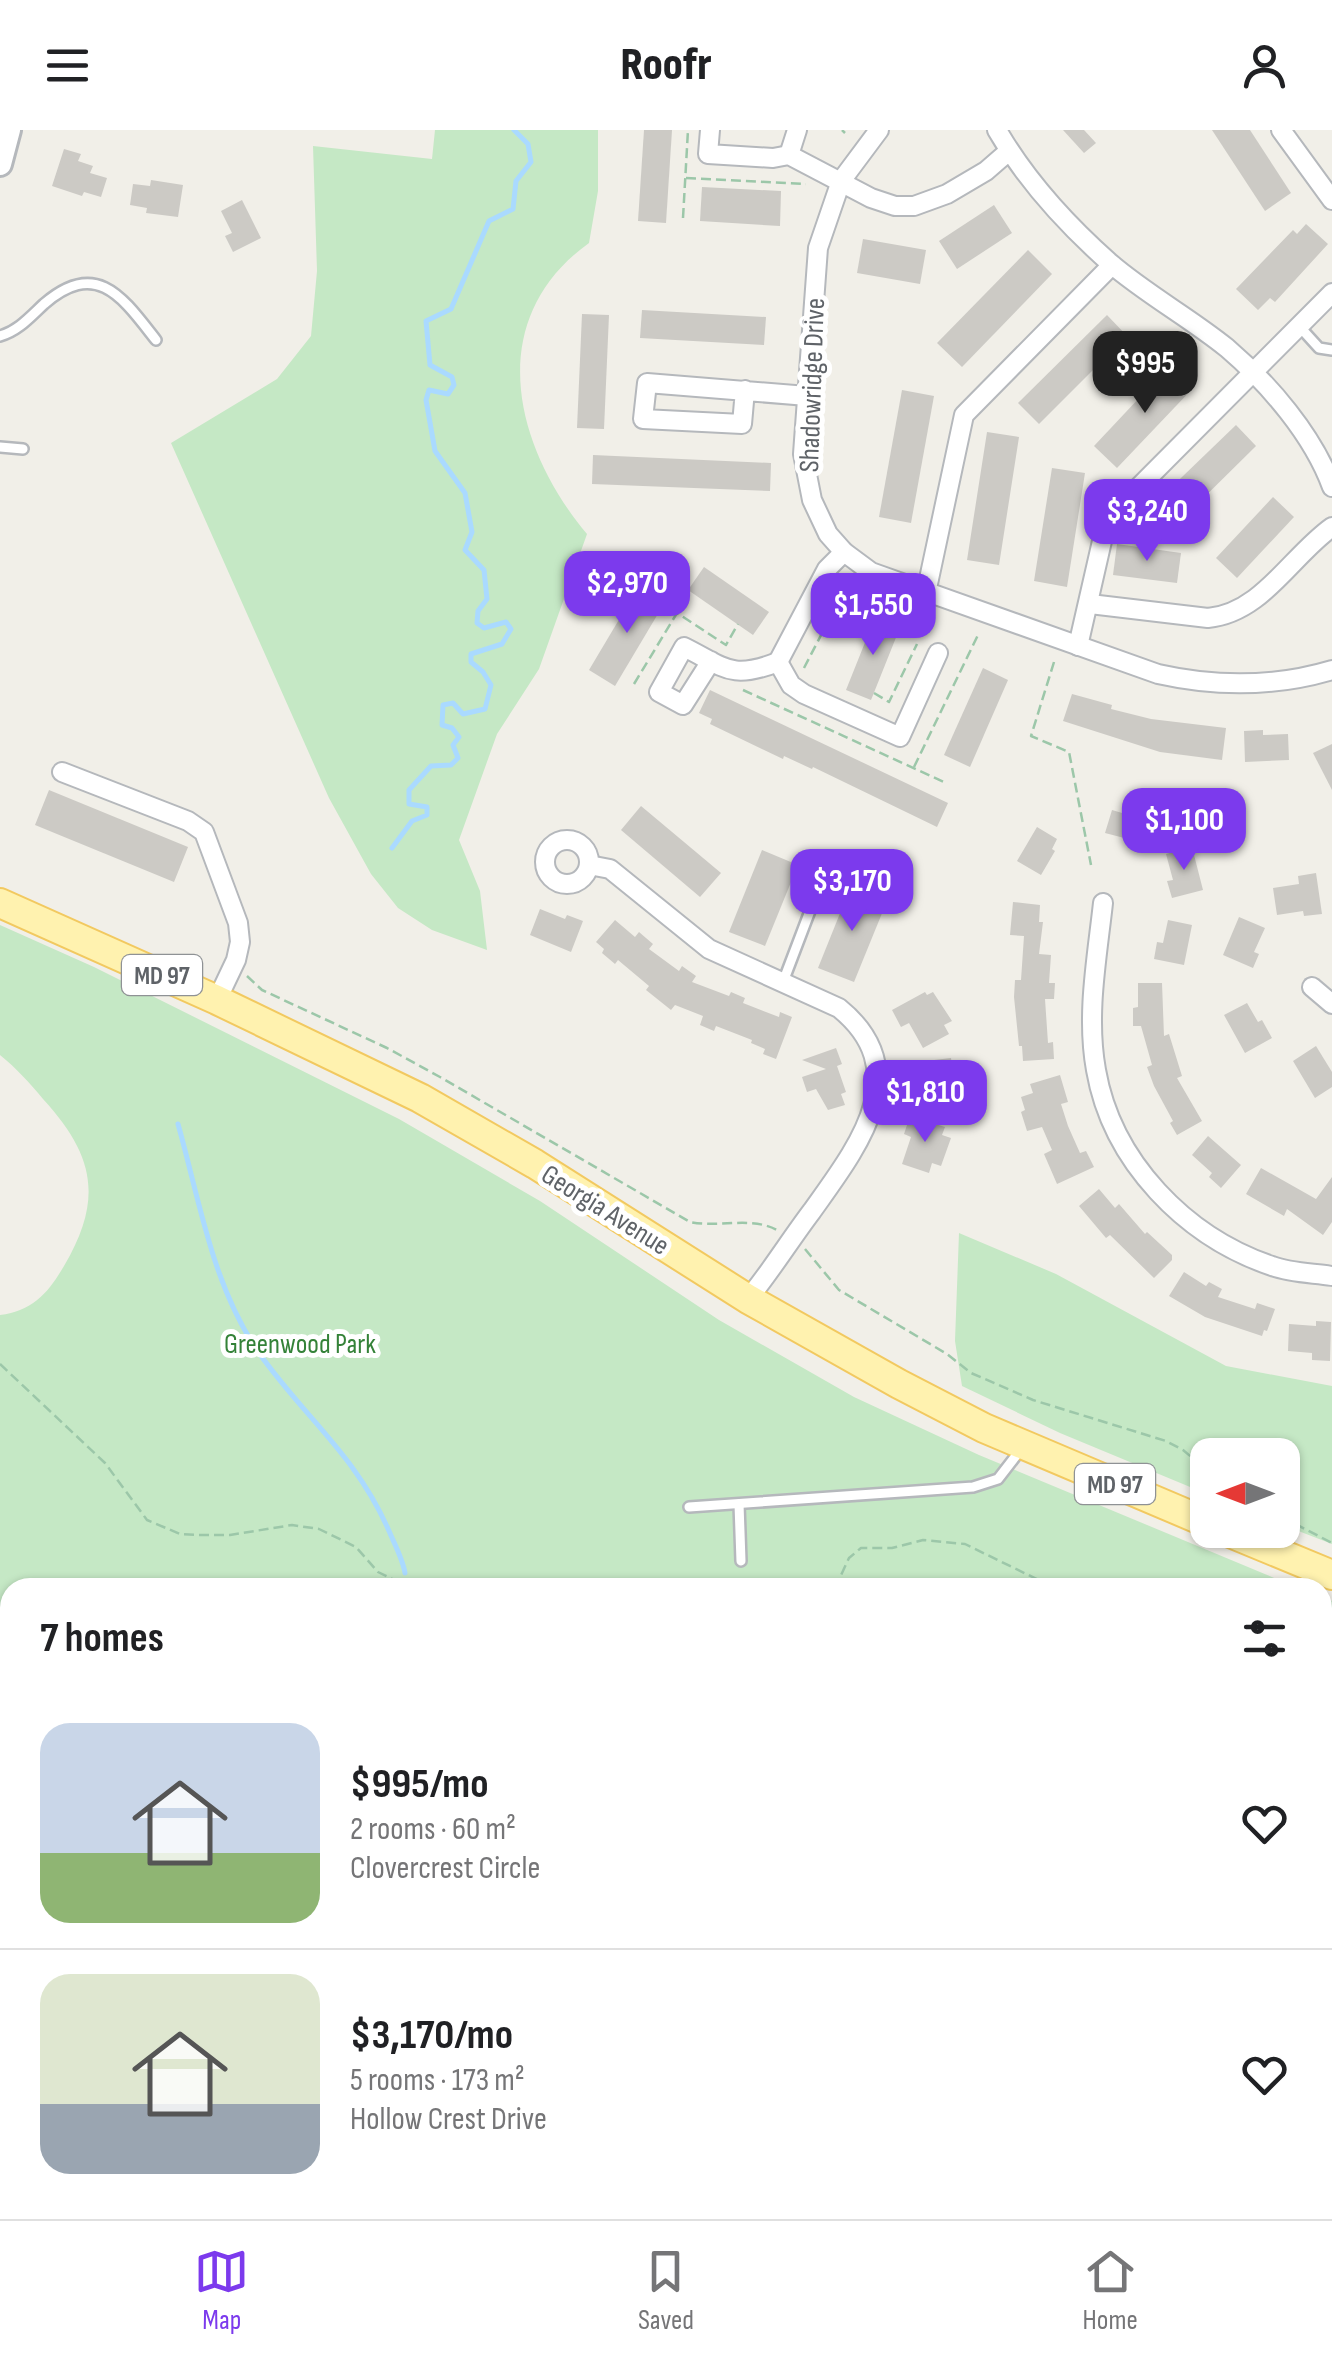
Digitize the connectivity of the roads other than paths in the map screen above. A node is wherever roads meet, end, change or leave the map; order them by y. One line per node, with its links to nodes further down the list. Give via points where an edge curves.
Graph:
1 (9, 130): 9 (street)
2 (710, 130): 8 (street, via 708,154)
3 (797, 130): 8 (street)
4 (879, 130): 10 (street, Shadowridge Drive)
5 (997, 130): 7 (street)
6 (1281, 130): 11 (street)
7 (1009, 150): 10 (street, via 986,171 914,206 870,198); 12 (street, via 1046,202)
8 (789, 155): 10 (street)
9 (0, 164)
10 (841, 181): 20 (street, Shadowridge Drive, via 818,248)
11 (1332, 200)
12 (1112, 265): 18 (street); 26 (street, via 964,415)
13 (1332, 293): 14 (street)
14 (1299, 326): 17 (lane, via 1320,348); 18 (street)
15 (0, 336): 16 (lane, via 84,283 124,299)
16 (156, 340)
17 (1332, 350)
18 (1252, 373): 23 (street, via 1288,411); 27 (street, via 1112,514)
19 (744, 390): 19 (street, via 647,383 644,420 742,424); 20 (street)
20 (807, 396): 25 (street, Shadowridge Drive, via 805,478 828,534)
21 (0, 447): 22 (lane)
22 (23, 448)
23 (1332, 487)
24 (1332, 527): 27 (street, via 1244,608 1226,616)
25 (844, 552): 26 (street, Shadowridge Drive, via 871,572); 31 (street, via 827,569)
26 (926, 593): 28 (street, Shadowridge Drive)
27 (1090, 604): 28 (street)
28 (1078, 646): 32 (street, Shadowridge Drive, via 1195,682 1302,679)
29 (938, 654): 31 (street, via 900,737 804,694)
30 (711, 661): 31 (street, via 734,672)
31 (778, 662)
32 (1332, 670)
33 (62, 772): 40 (street, via 204,832 240,942)
34 (590, 865): 38 (street, via 610,870 709,949)
35 (821, 882): 38 (lane)
36 (0, 903): 40 (main road, Georgia Avenue / MD 97)
37 (1103, 903): 42 (street, via 1092,1018 1096,1072 1112,1122 1143,1173 1178,1214 1226,1248 1276,1268)
38 (783, 982): 43 (street, via 853,1020 873,1053 876,1091 855,1148)
39 (1312, 987): 41 (street)
40 (218, 1000): 43 (main road, Georgia Avenue / MD 97, via 454,1116)
41 (1332, 1004)
42 (1332, 1276)
43 (748, 1299): 44 (main road, Georgia Avenue / MD 97)
44 (1023, 1445): 45 (lane, via 1006,1472 987,1484); 47 (main road, Georgia Avenue / MD 97)
45 (739, 1504): 46 (lane); 49 (lane)
46 (689, 1507)
47 (1190, 1516)
48 (1266, 1548): 50 (main road)
49 (741, 1561)
50 (1332, 1576)

